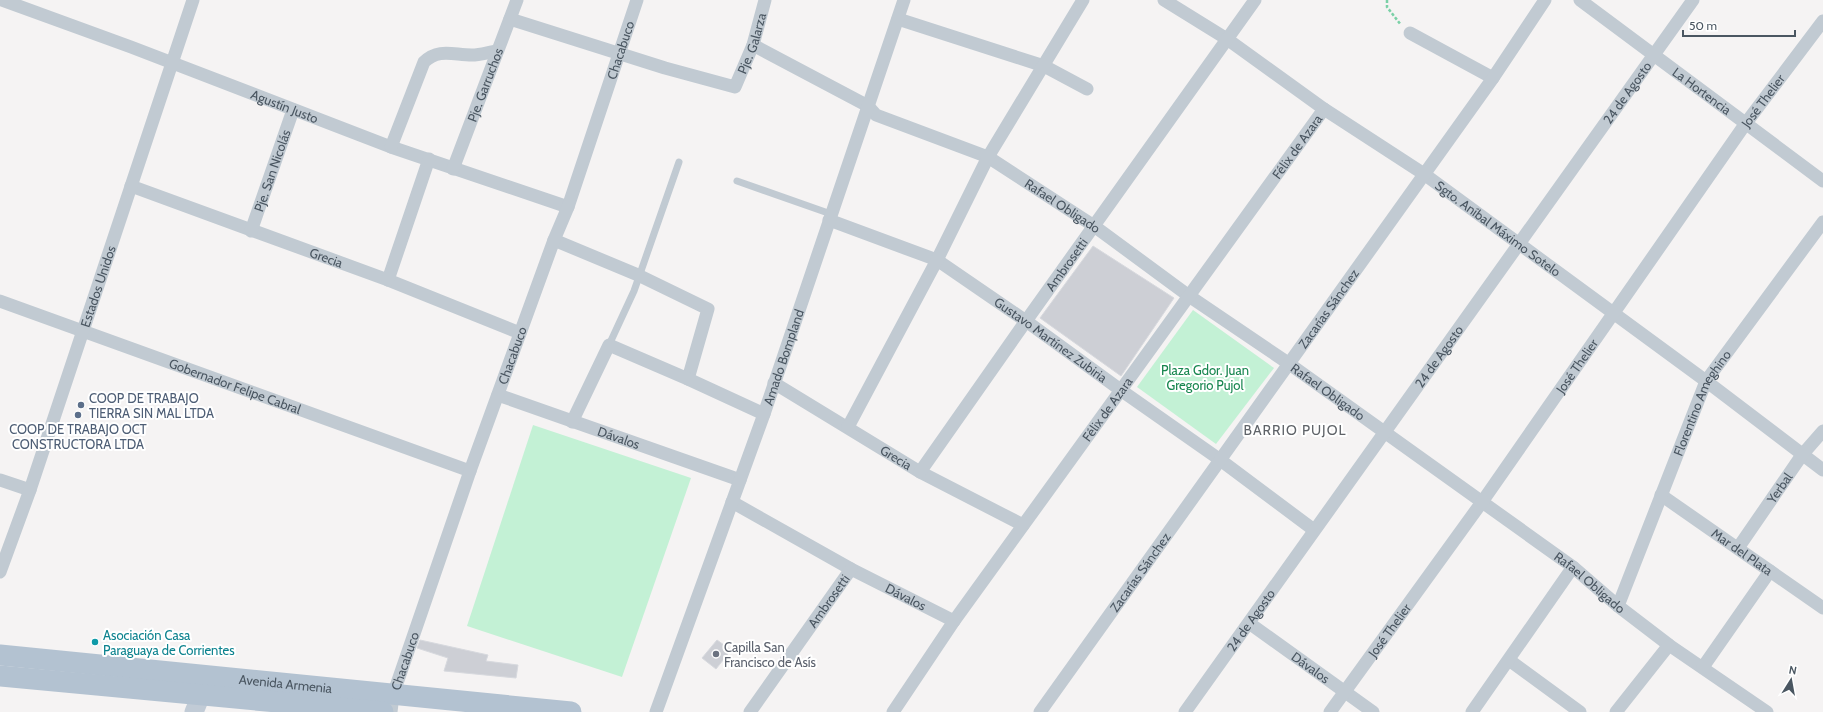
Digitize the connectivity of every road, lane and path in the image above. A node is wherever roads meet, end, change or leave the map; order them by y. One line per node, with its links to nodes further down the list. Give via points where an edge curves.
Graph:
1 (2, 0): 23 (street, Agustín Justo)
2 (193, 0): 23 (street, Estados Unidos)
3 (516, 0): 14 (street, Pje. Garruchos)
4 (637, 0): 21 (street, Chacabuco)
5 (765, 0): 19 (street, Pje. Galarza)
6 (904, 0): 15 (street, Amado Bompland)
7 (1083, 0): 24 (street)
8 (1164, 0): 18 (street, Sgto. Aníbal Máximo Sotelo)
9 (1256, 0): 18 (street, Ambrosetti)
10 (1387, 0): 17 (path, via 1386,8)
11 (1545, 0): 25 (street, Zacarías Sánchez)
12 (1580, 0): 22 (street, La Hortencia)
13 (1693, 0): 22 (street, 24 de Agosto)
14 (510, 19): 20 (street, Pje. Garruchos); 21 (street)
15 (898, 19): 24 (street); 27 (street, Amado Bompland)
16 (1823, 21): 30 (street, José Thelier)
17 (1410, 33): 25 (street)
18 (1227, 39): 28 (street, Sgto. Aníbal Máximo Sotelo); 43 (street, Ambrosetti)
19 (753, 45): 21 (street, Pje. Galarza, via 735,87); 27 (street)
20 (497, 51): 31 (street, via 474,55 432,55 428,58 424,62); 35 (street, Pje. Garruchos)
21 (620, 53): 40 (street, Chacabuco)
22 (1654, 55): 30 (street, La Hortencia); 46 (street, 24 de Agosto)
23 (171, 63): 29 (street, Agustín Justo); 39 (street, Estados Unidos)
24 (1044, 66): 26 (street); 32 (street)
25 (1493, 78): 36 (street, Zacarías Sánchez)
26 (1087, 89)
27 (868, 106): 32 (street, Rafael Obligado, via 876,115); 41 (street, Amado Bompland)
28 (1324, 109): 36 (street, Sgto. Aníbal Máximo Sotelo); 50 (street, Félix de Azara)
29 (293, 110): 31 (street, Agustín Justo); 44 (street, Pje. San Nicolás)
30 (1746, 123): 38 (street, La Hortencia); 52 (street, José Thelier)
31 (392, 147): 33 (street, Agustín Justo)
32 (988, 157): 43 (street, Rafael Obligado); 47 (street)
33 (429, 159): 35 (street, Agustín Justo); 49 (street)
34 (679, 162): 48 (lane)
35 (453, 169): 40 (street, Agustín Justo)
36 (1424, 174): 46 (street, Sgto. Aníbal Máximo Sotelo); 57 (street, Zacarías Sánchez)
37 (737, 181): 41 (lane)
38 (1823, 181)
39 (131, 186): 44 (street, Grecia); 54 (street, Estados Unidos)
40 (568, 207): 45 (street, Chacabuco)
41 (830, 217): 47 (street, Gustavo Martínez Zubiria); 60 (street, Amado Bompland)
42 (1823, 222): 59 (street, Florentino Ameghino)
43 (1094, 226): 50 (street, Rafael Obligado); 53 (street, Ambrosetti)
44 (251, 231): 49 (street, Grecia)
45 (554, 240): 48 (street); 55 (street, Chacabuco)
46 (1519, 244): 52 (street, Sgto. Aníbal Máximo Sotelo); 66 (street, 24 de Agosto)
47 (937, 260): 53 (street, Gustavo Martínez Zubiria); 65 (street)
48 (638, 275): 56 (lane, via 634,291); 58 (street, via 708,309)
49 (388, 280): 55 (street, Grecia)
50 (1189, 296): 57 (street, Rafael Obligado); 61 (street, Félix de Azara)
51 (0, 301): 54 (street, Gobernador Felipe Cabral)
52 (1614, 314): 59 (street, Sgto. Aníbal Máximo Sotelo); 78 (street, José Thelier)
53 (1026, 321): 61 (street, Gustavo Martínez Zubiria); 72 (street, Ambrosetti)
54 (83, 331): 71 (street, Gobernador Felipe Cabral); 75 (street, Estados Unidos)
55 (520, 333): 62 (street, Chacabuco)
56 (609, 345): 58 (street); 64 (street)
57 (1288, 363): 66 (street, Rafael Obligado); 69 (street, Zacarías Sánchez)
58 (688, 379): 63 (street)
59 (1706, 381): 68 (street, Sgto. Aníbal Máximo Sotelo); 76 (street, Florentino Ameghino)
60 (774, 383): 63 (street, Amado Bompland); 65 (street, Grecia)
61 (1122, 391): 69 (street, Gustavo Martínez Zubiria); 79 (street, Félix de Azara)
62 (498, 395): 64 (street, Dávalos); 71 (street, Chacabuco)
63 (764, 414): 74 (street, Amado Bompland)
64 (572, 422): 74 (street, Dávalos)
65 (848, 427): 72 (street, Grecia)
66 (1384, 433): 78 (street, Rafael Obligado); 80 (street, 24 de Agosto)
67 (1821, 437): 68 (street, Yerbal)
68 (1802, 455): 70 (street, Sgto. Aníbal Máximo Sotelo); 81 (street, Yerbal)
69 (1219, 459): 80 (street, Gustavo Martínez Zubiria); 103 (street, Zacarías Sánchez)
70 (1823, 470)
71 (470, 471): 97 (street, Chacabuco)
72 (920, 472): 79 (street, Grecia)
73 (0, 480): 75 (street)
74 (740, 480): 77 (street, Amado Bompland)
75 (30, 490): 85 (street, Estados Unidos)
76 (1661, 495): 81 (street, Mar del Plata); 86 (street, Florentino Ameghino)
77 (732, 502): 83 (street, Dávalos); 100 (street, Amado Bompland)
78 (1482, 502): 82 (street, Rafael Obligado); 95 (street, José Thelier)
79 (1023, 525): 88 (street, Félix de Azara)
80 (1314, 530): 89 (street, 24 de Agosto)
81 (1738, 548): 84 (street, Mar del Plata)
82 (1573, 567): 86 (street, Rafael Obligado); 92 (street)
83 (851, 569): 88 (street, Dávalos); 101 (street, Ambrosetti)
84 (1770, 571): 87 (street, Mar del Plata); 93 (street)
85 (0, 572)
86 (1618, 606): 90 (street, Rafael Obligado)
87 (1823, 608)
88 (954, 621): 102 (street, Félix de Azara)
89 (1249, 623): 95 (street, Dávalos); 104 (street, 24 de Agosto)
90 (1669, 645): 93 (street, Rafael Obligado); 109 (street)
91 (0, 655): 96 (main road, Avenida Armenia)
92 (1509, 660): 107 (street); 108 (street)
93 (1703, 667): 110 (street, Rafael Obligado)
94 (0, 676): 96 (main road, Avenida Armenia)
95 (1345, 691): 105 (street, José Thelier); 106 (street, Dávalos)
96 (199, 694): 97 (main road, Avenida Armenia)
97 (389, 706): 98 (main road, Avenida Armenia)
98 (445, 706): 99 (main road, Avenida Armenia)
99 (571, 712)
100 (656, 712)
101 (750, 712)
102 (893, 712)
103 (1040, 712)
104 (1185, 712)
105 (1330, 712)
106 (1373, 712)
107 (1472, 712)
108 (1580, 712)
109 (1616, 712)
110 (1767, 712)

